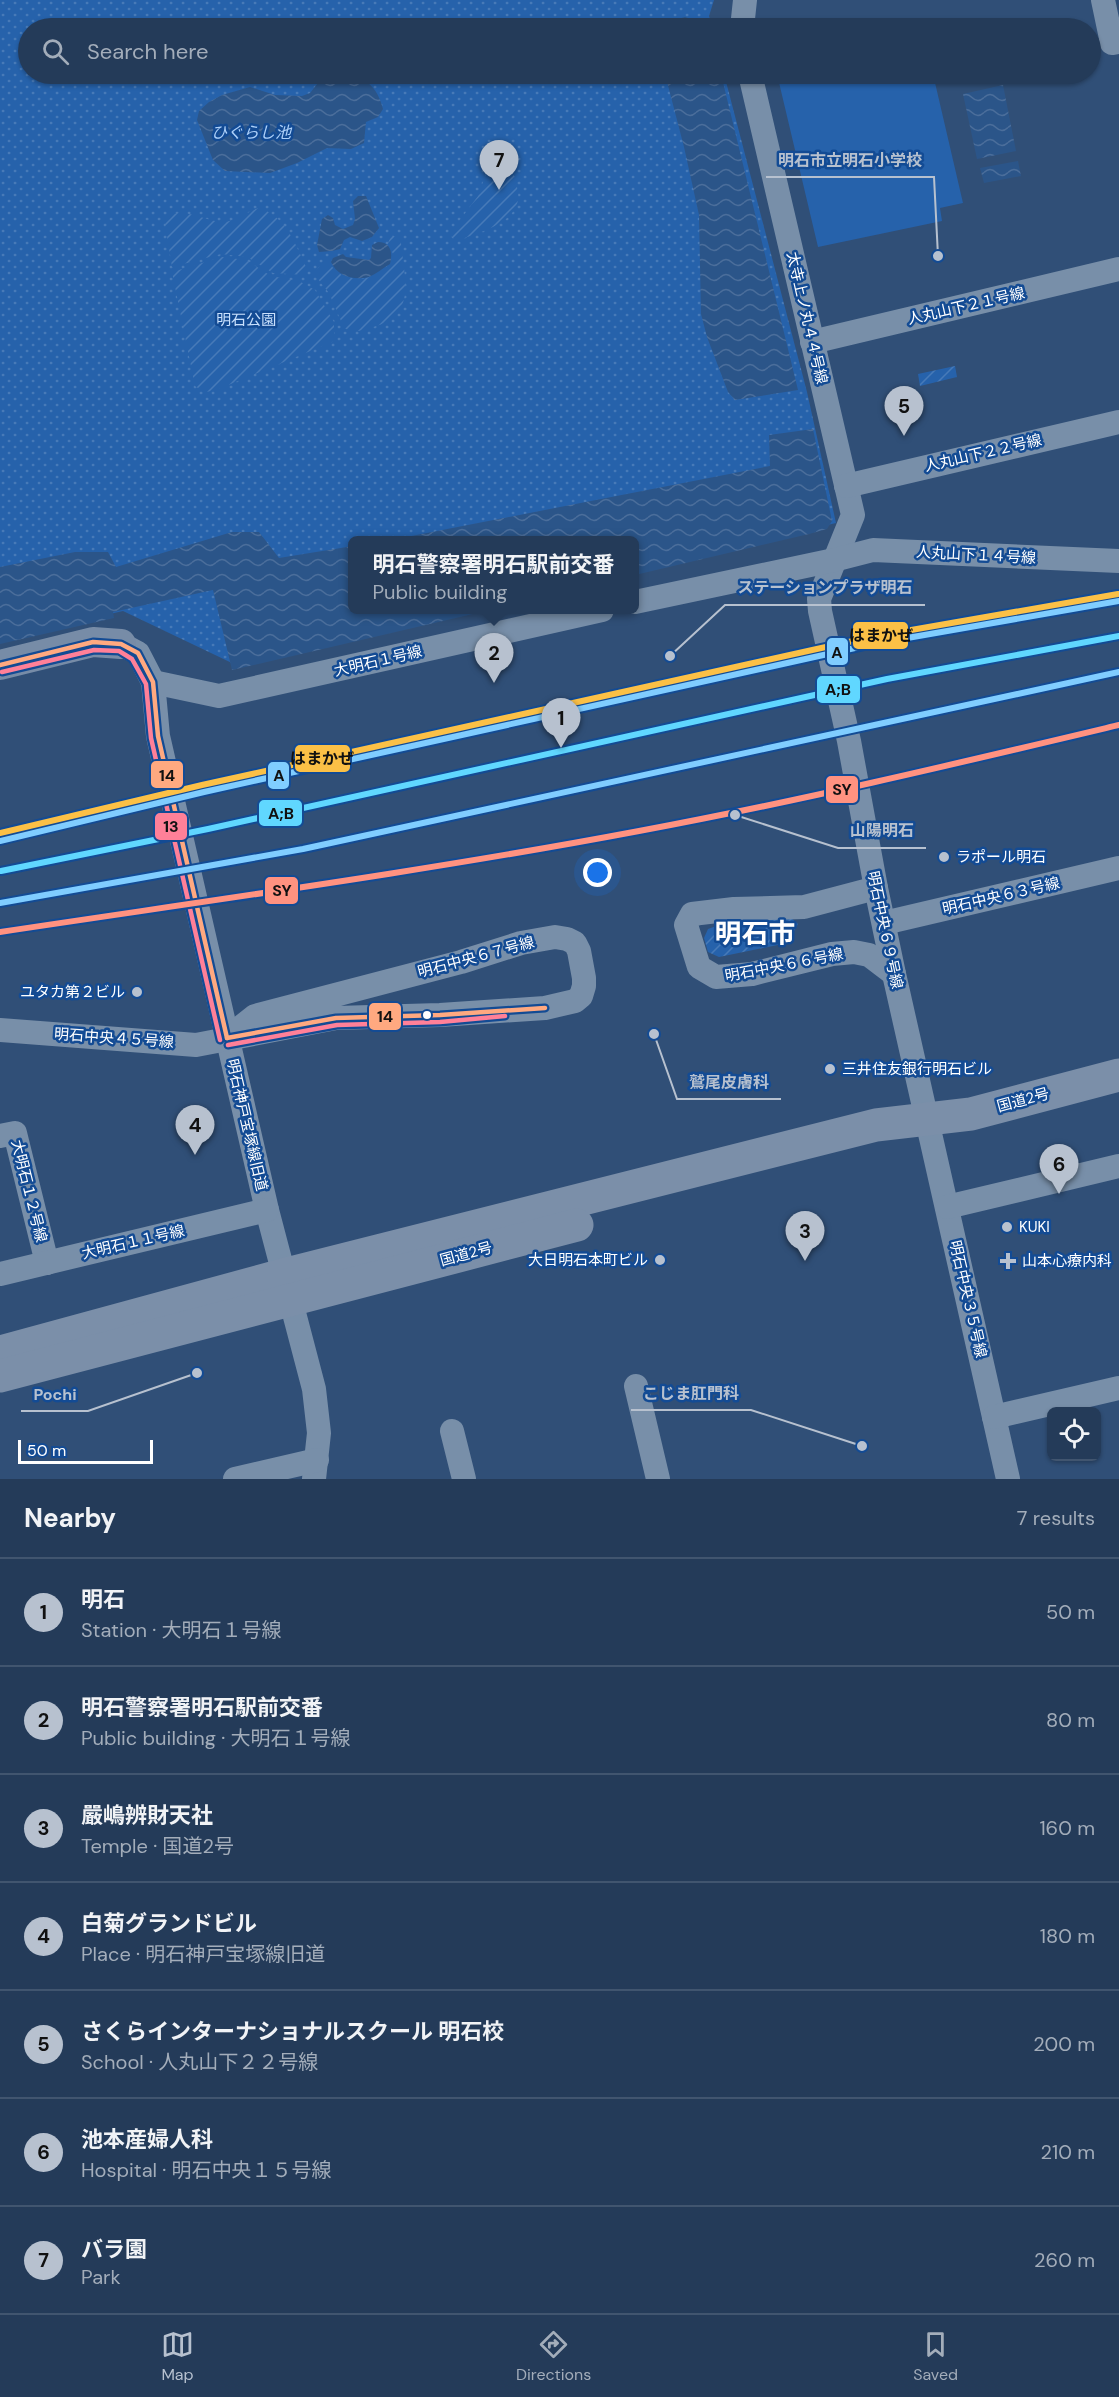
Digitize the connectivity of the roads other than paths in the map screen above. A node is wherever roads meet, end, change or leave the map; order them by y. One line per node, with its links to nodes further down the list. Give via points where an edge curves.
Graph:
1 (745, 0): 3 (street)
2 (1103, 0): 4 (street, via 1112,42)
3 (743, 18)
4 (1119, 42)
5 (752, 84): 7 (street, 太寺上ノ丸４４号線)
6 (1119, 269): 7 (street, 人丸山下２１号線)
7 (812, 342): 9 (street, 太寺上ノ丸４４号線)
8 (1119, 422): 9 (street, 人丸山下２２号線)
9 (846, 486): 10 (street, 太寺上ノ丸４４号線, via 853,515)
10 (834, 560): 11 (street, 人丸山下１４号線, via 873,550); 12 (street); 18 (street, 明石中央６９号線, via 819,599 820,611)
11 (1119, 561)
12 (639, 601)
13 (580, 614): 16 (street, 大明石１号線, via 219,696)
14 (121, 644): 15 (main road, via 93,642); 16 (street, 明石神戸宝塚線旧道, via 138,653)
15 (0, 665)
16 (153, 682): 24 (street, 明石神戸宝塚線旧道, via 158,736)
17 (1119, 868): 19 (street, 明石中央６３号線)
18 (876, 888): 19 (street, 明石中央６９号線); 20 (street, 明石中央６６号線, via 804,907 692,914 686,925 699,967 716,977 752,974 854,952 869,956)
19 (884, 923): 20 (street, 明石中央６９号線)
20 (894, 974): 26 (street, 明石中央６９号線)
21 (382, 982): 22 (street, via 371,996 370,1005); 22 (street, 明石中央６７号線, via 521,943 555,938 575,943 584,986 575,1001 545,1008); 24 (street, 明石中央６７号線, via 255,1016)
22 (381, 1017): 24 (street, 明石中央６７号線, via 336,1018)
23 (0, 1029): 24 (street, 明石中央４５号線, via 196,1045)
24 (227, 1038): 30 (street, 明石神戸宝塚線旧道)
25 (1119, 1075): 26 (highway, 国道2号, via 971,1114)
26 (926, 1119): 29 (street, 明石中央３５号線); 33 (highway, 国道2号, via 876,1125)
27 (0, 1136): 31 (street, 大明石１２号線, via 15,1133)
28 (1119, 1166): 29 (street)
29 (947, 1206): 38 (street, 明石中央３５号線)
30 (267, 1210): 31 (street, 大明石１１号線); 33 (street, 明石神戸宝塚線旧道)
31 (47, 1263): 32 (street, 大明石１１号線)
32 (0, 1274)
33 (286, 1288): 34 (highway, 国道2号); 35 (highway, 国道2号); 40 (street, 明石神戸宝塚線旧道, via 314,1389 319,1433)
34 (0, 1352)
35 (0, 1376)
36 (636, 1386): 44 (street)
37 (1119, 1388): 38 (street)
38 (994, 1417): 45 (street, 明石中央３５号線)
39 (452, 1431): 43 (street)
40 (316, 1469): 41 (street)
41 (262, 1476): 42 (street)
42 (235, 1479)
43 (464, 1479)
44 (658, 1479)
45 (1008, 1479)

